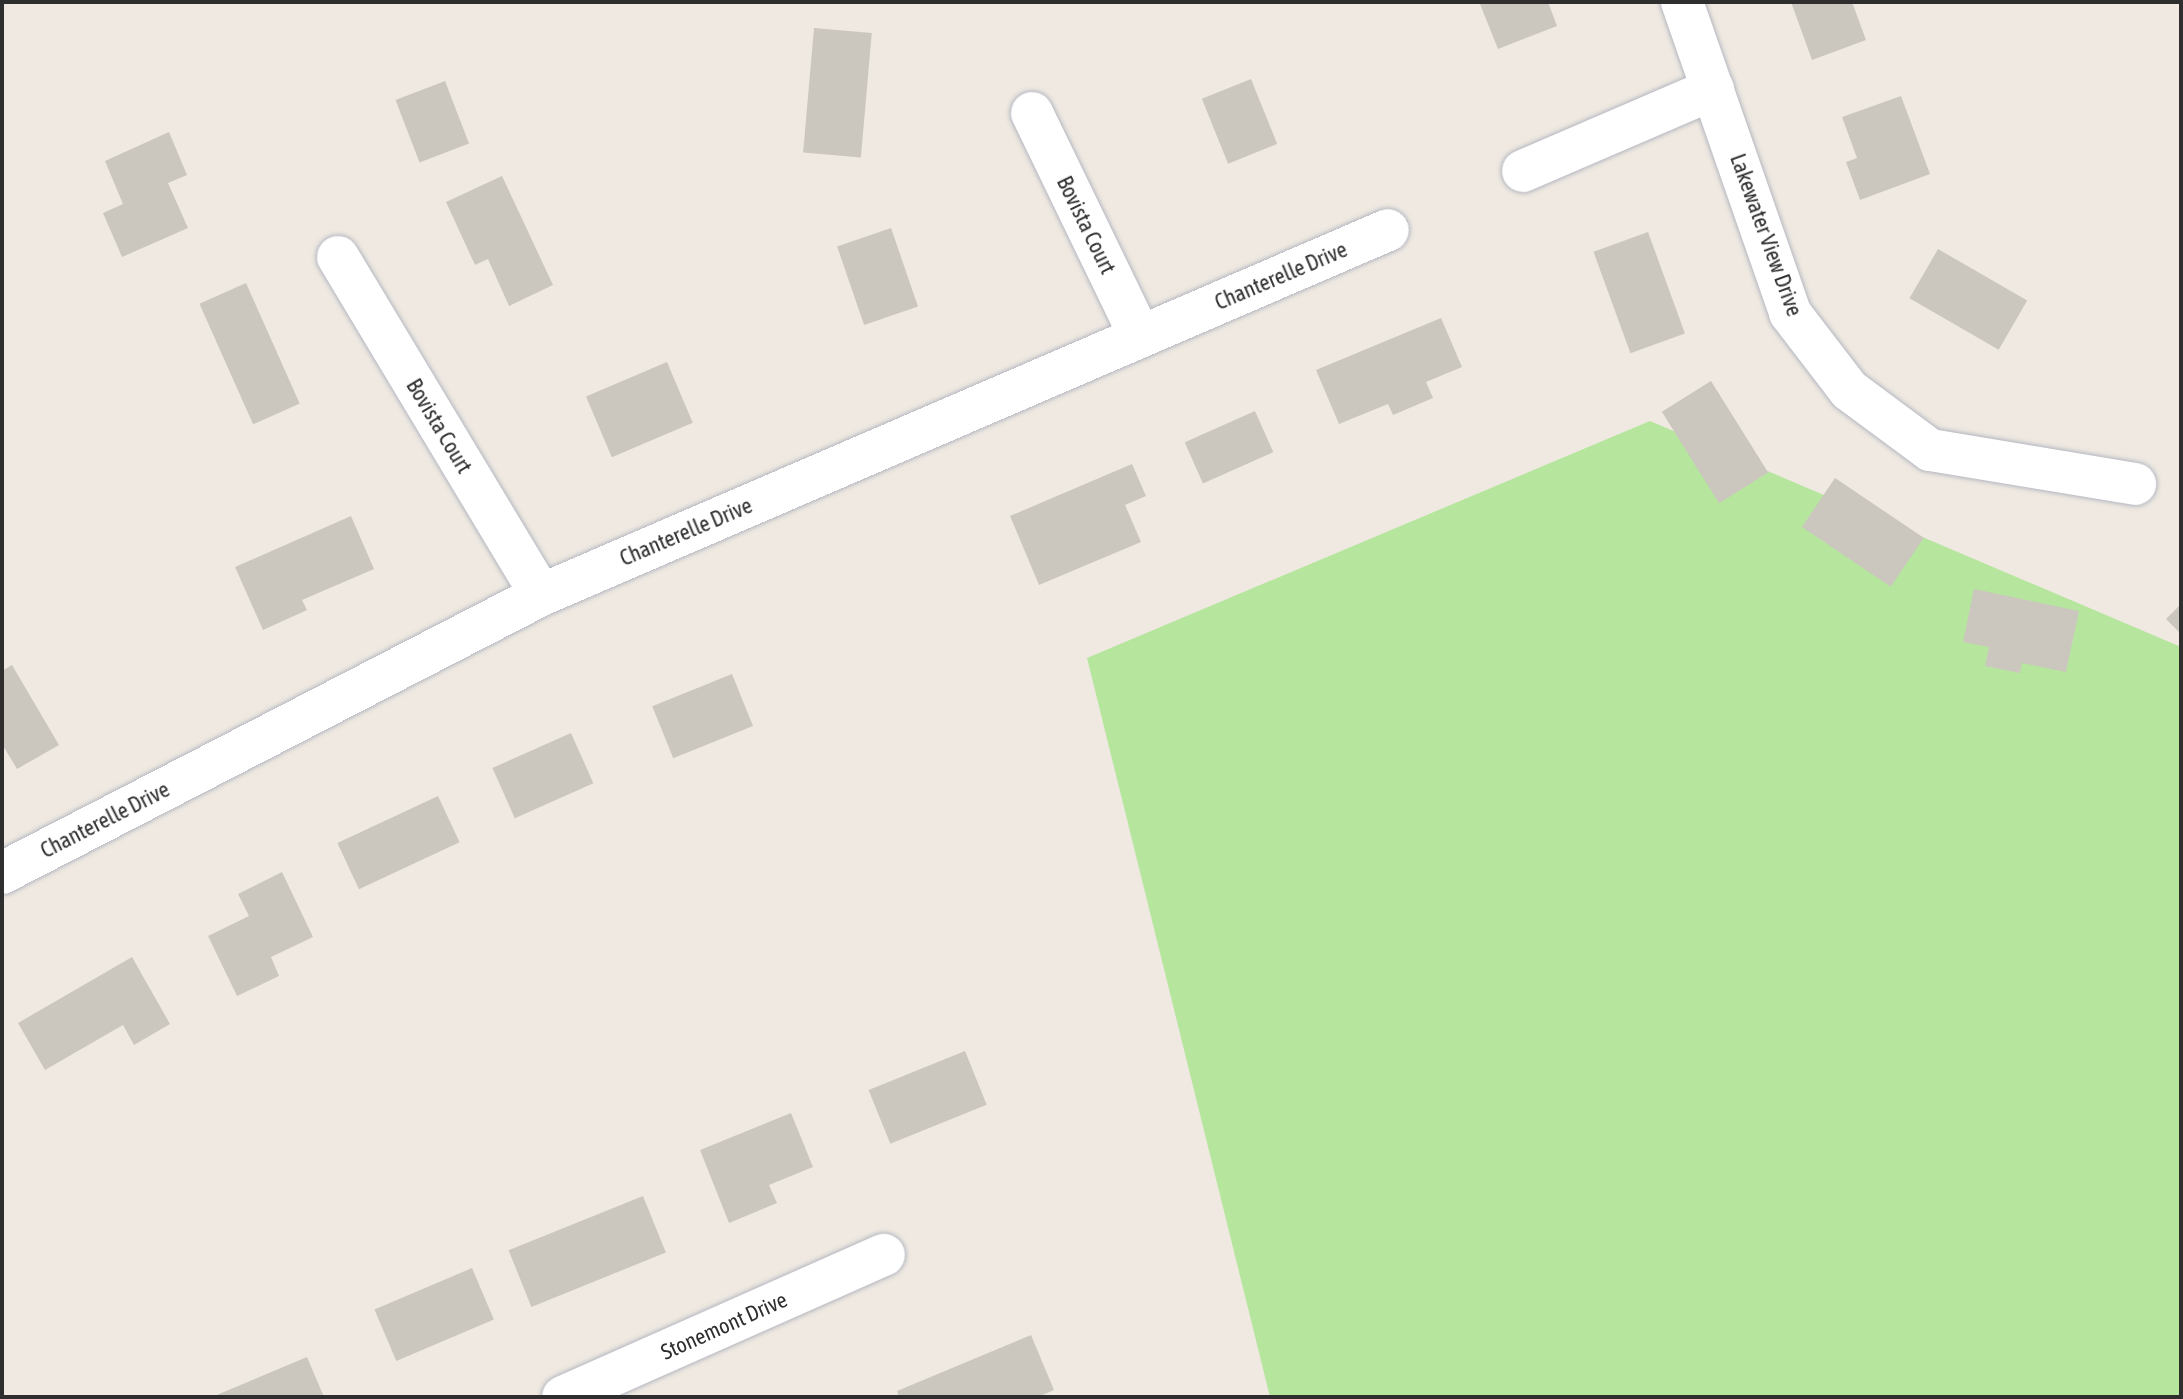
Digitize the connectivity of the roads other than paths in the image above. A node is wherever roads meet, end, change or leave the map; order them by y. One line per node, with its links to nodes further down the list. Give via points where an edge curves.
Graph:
1 (1682, 2): 2 (street, Lakewater View Drive)
2 (1713, 89): 4 (street); 8 (street, Lakewater View Drive, via 1790,313 1849,390 1930,450)
3 (1032, 113): 7 (street, Bovista Court)
4 (1523, 171)
5 (1388, 230): 7 (street, Chanterelle Drive)
6 (338, 257): 9 (street, Bovista Court)
7 (1140, 336): 9 (street, Chanterelle Drive)
8 (2135, 484)
9 (541, 595): 10 (street, Chanterelle Drive)
10 (2, 873)
11 (884, 1255): 12 (street, Stonemont Drive)
12 (563, 1397)

